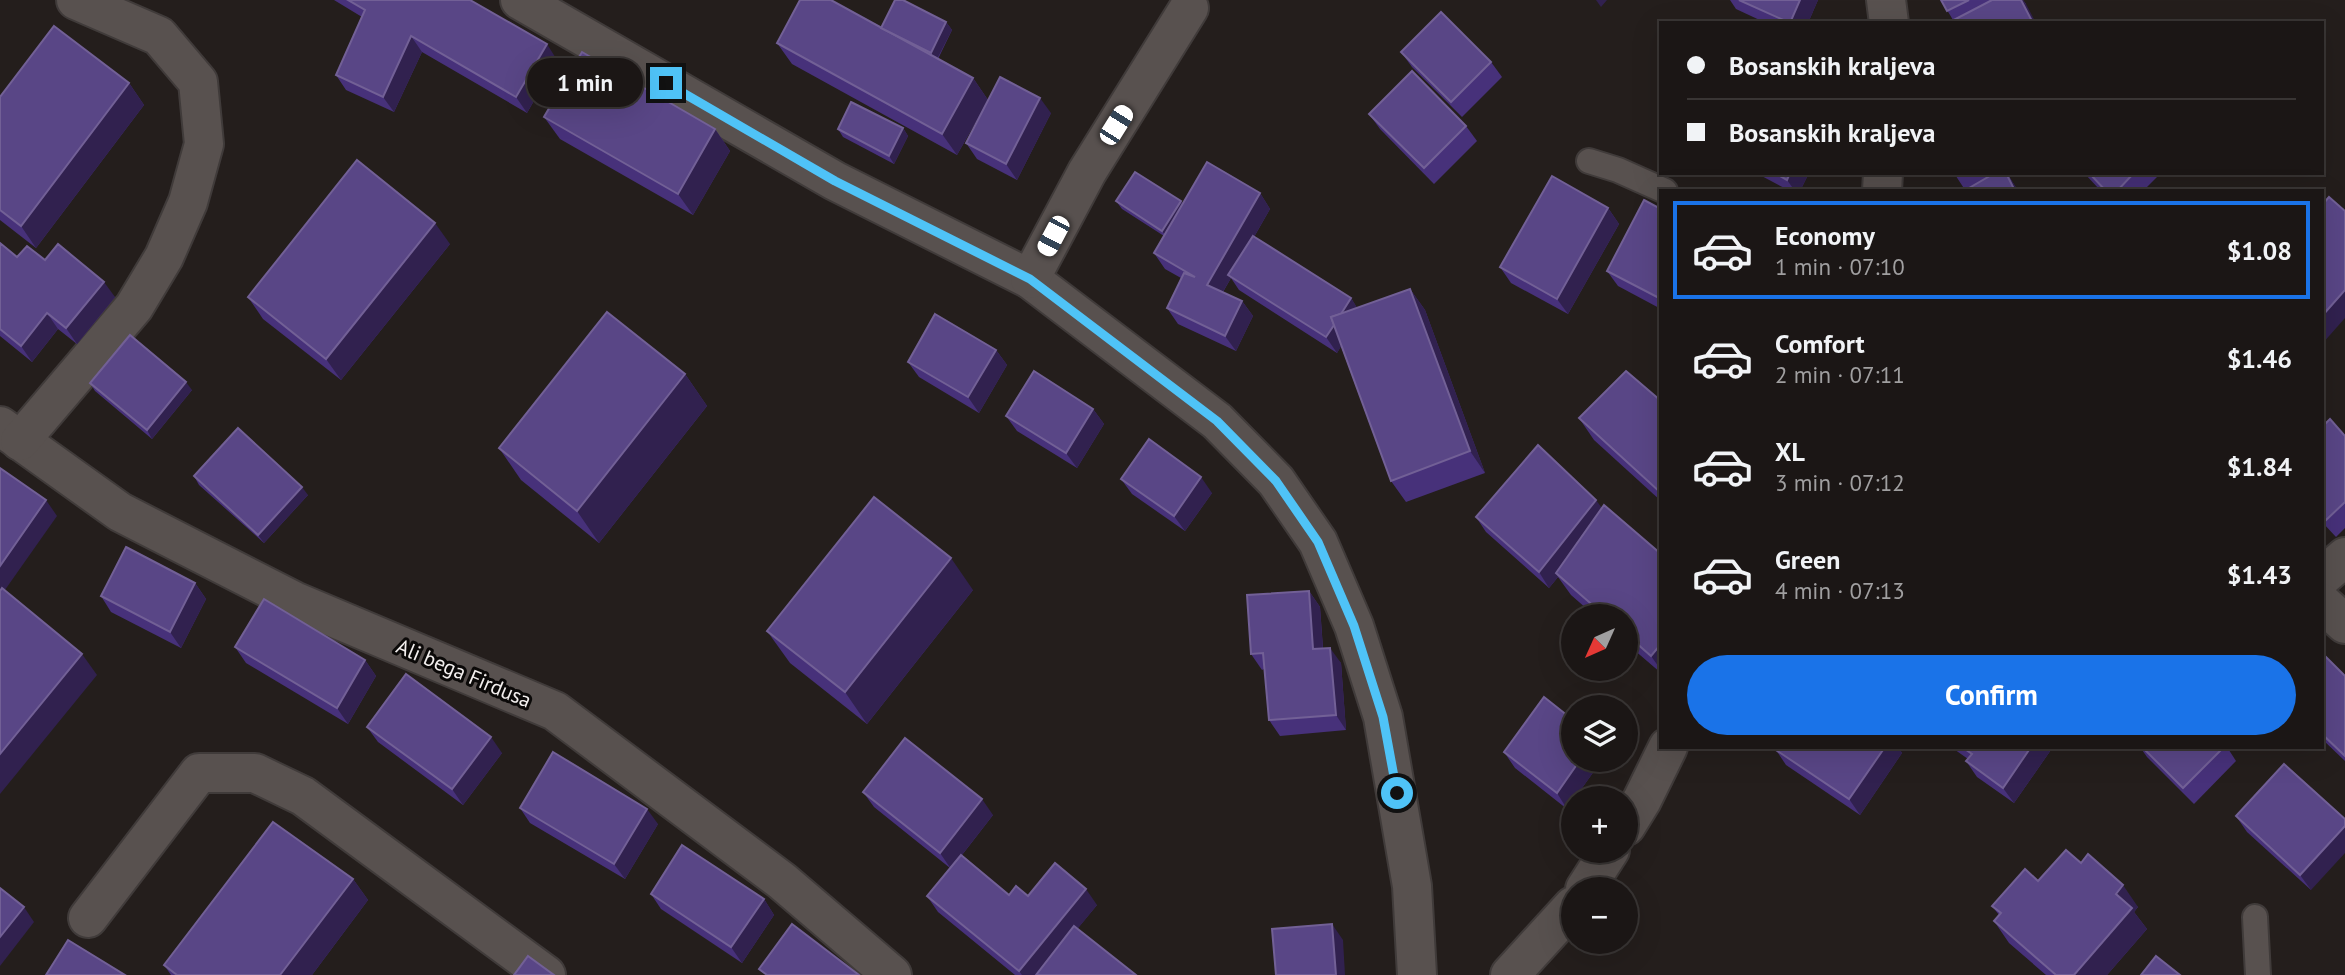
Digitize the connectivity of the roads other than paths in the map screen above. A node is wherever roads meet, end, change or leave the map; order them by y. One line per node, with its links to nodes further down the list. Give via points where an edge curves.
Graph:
1 (76, 0): 9 (street, via 159,36 198,82 204,144 188,202 164,257 134,307)
2 (520, 0): 8 (street, via 835,181)
3 (1886, 0): 5 (street)
4 (1189, 8): 8 (street, via 1087,172)
5 (1889, 21)
6 (1589, 161): 7 (lane)
7 (1661, 189)
8 (1030, 279): 21 (street, via 1217,421 1276,481 1318,542 1354,626 1383,717 1412,886)
9 (10, 433): 20 (street, Ali bega Firdusa, via 120,512 294,601 555,712 782,881)
10 (2345, 556): 11 (street)
11 (2324, 575)
12 (2324, 605): 13 (street)
13 (2345, 624)
14 (1667, 749): 15 (street)
15 (1638, 806)
16 (2255, 916): 23 (lane)
17 (88, 918): 19 (street, via 199,773 255,773 303,796)
18 (1561, 919): 22 (street)
19 (546, 975)
20 (892, 975)
21 (1417, 975)
22 (1510, 975)
23 (2258, 975)

